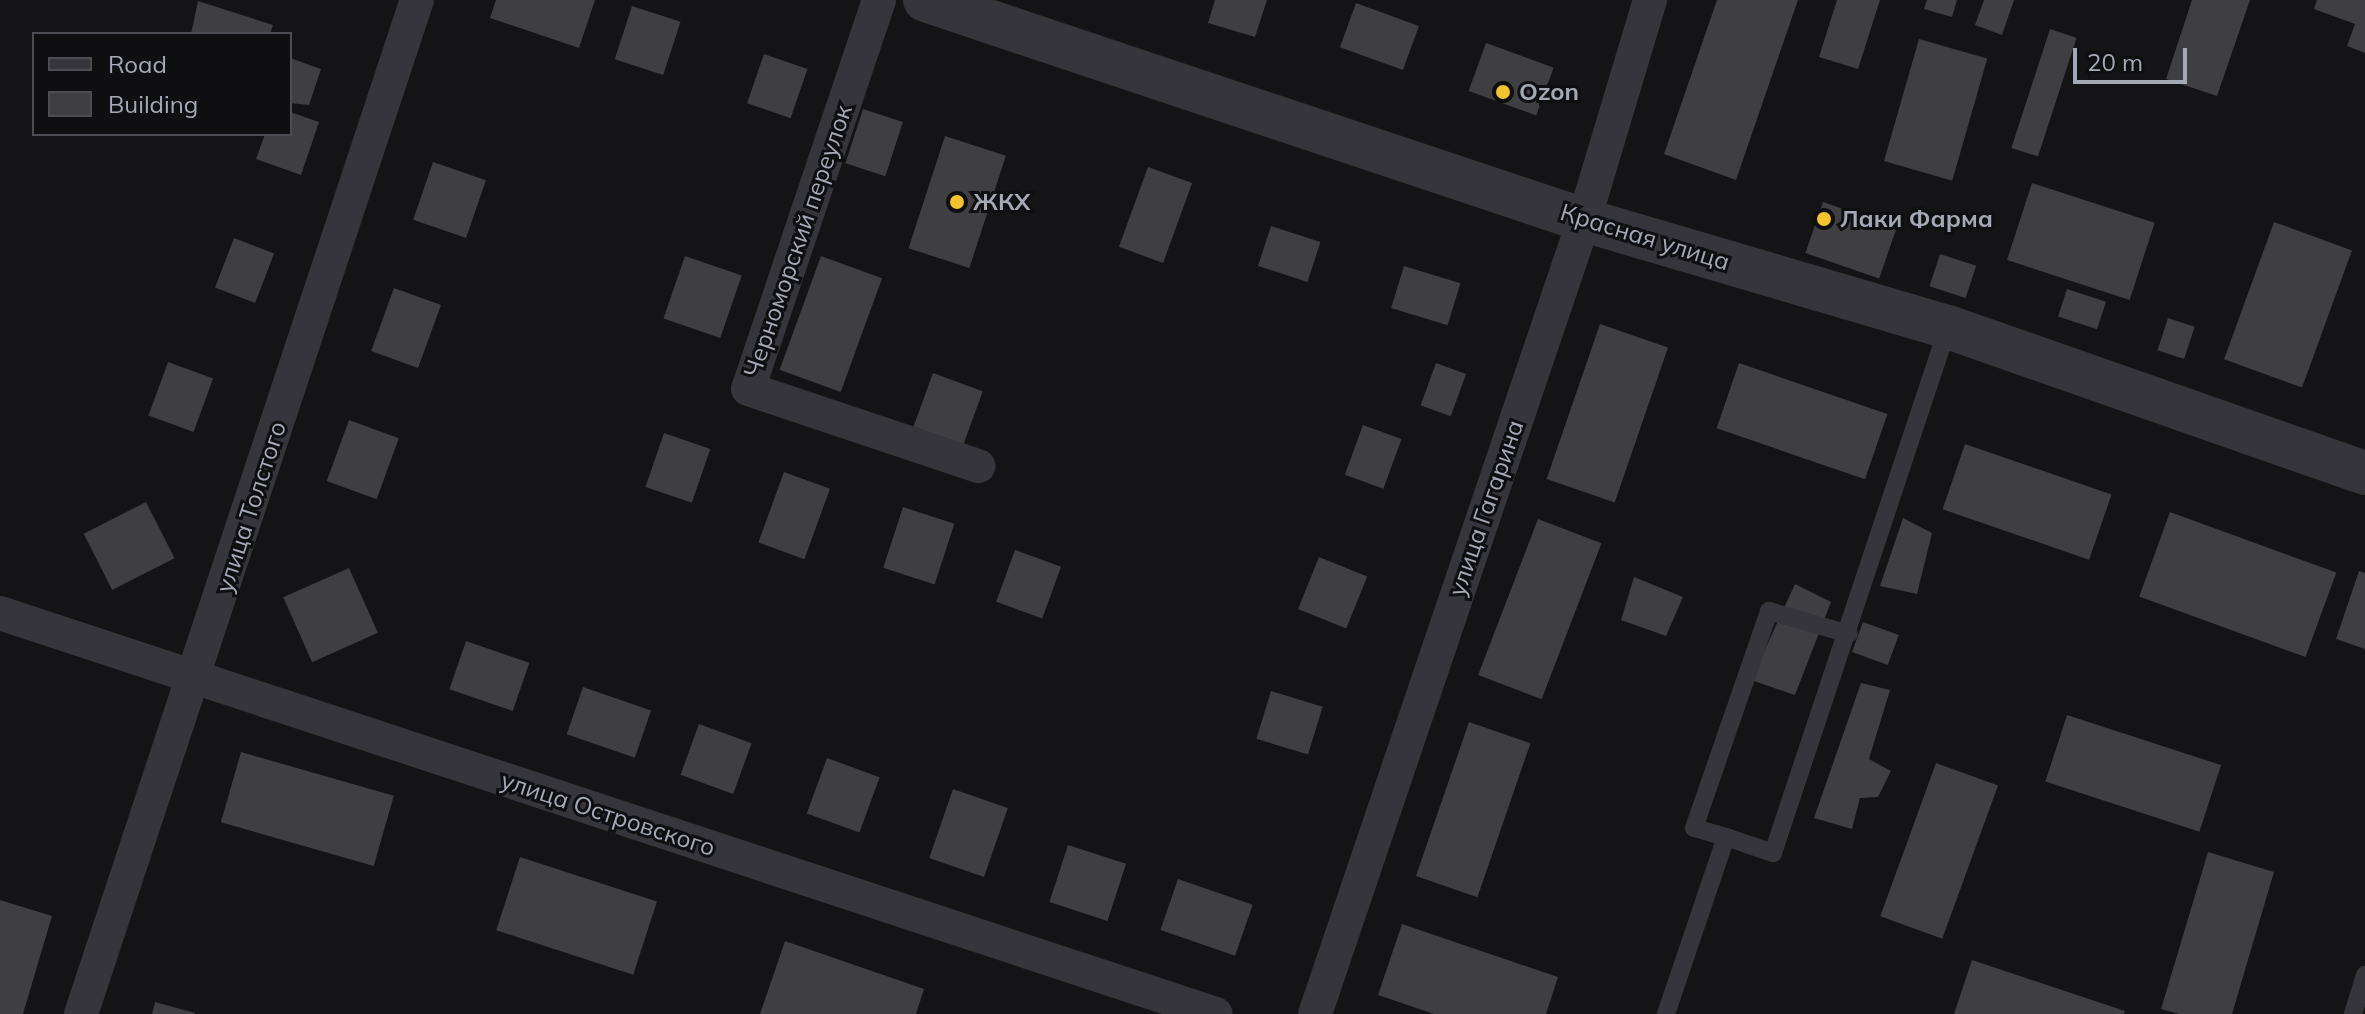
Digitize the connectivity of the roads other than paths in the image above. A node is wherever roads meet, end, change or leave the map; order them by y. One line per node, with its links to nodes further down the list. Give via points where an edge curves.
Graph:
1 (417, 0): 11 (street, улица Толстого)
2 (879, 0): 7 (street, Черноморский переулок, via 748,389)
3 (925, 0): 5 (street, Красная улица)
4 (1650, 0): 5 (street, улица Гагарина)
5 (1584, 220): 6 (street, Красная улица); 16 (street, улица Гагарина)
6 (1948, 327): 8 (street, Красная улица); 10 (lane)
7 (978, 466)
8 (2365, 473)
9 (0, 613): 11 (street, улица Островского)
10 (1849, 634): 12 (lane, via 1773,853); 12 (lane, via 1769,611 1694,828)
11 (195, 677): 14 (street, улица Толстого); 15 (street, улица Островского)
12 (1726, 837): 17 (lane)
13 (2365, 975): 18 (lane)
14 (81, 1014)
15 (1216, 1014)
16 (1315, 1014)
17 (1666, 1014)
18 (2353, 1014)

